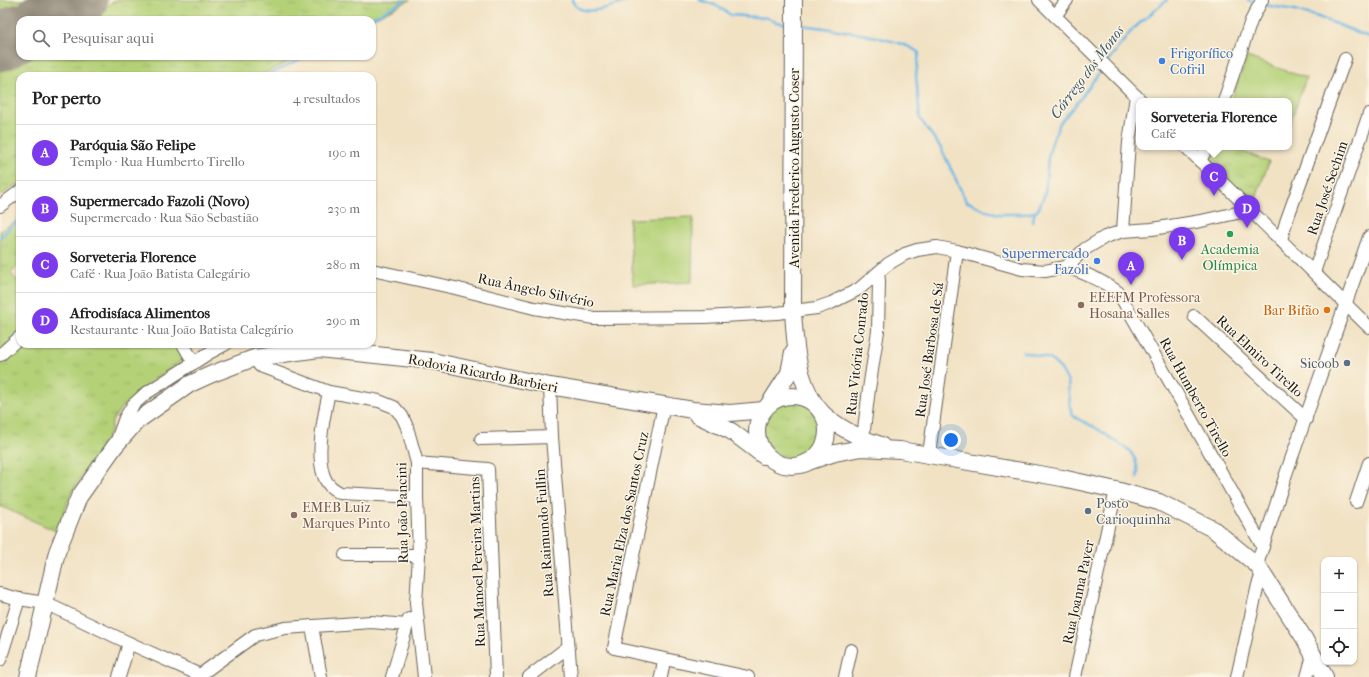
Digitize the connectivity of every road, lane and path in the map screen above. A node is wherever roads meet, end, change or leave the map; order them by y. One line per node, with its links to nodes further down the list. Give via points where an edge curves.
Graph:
1 (794, 0): 26 (main road, Avenida Frederico Augusto Coser)
2 (1040, 0): 5 (street)
3 (1067, 0): 5 (street)
4 (1262, 0): 8 (street, via 1254,14)
5 (1055, 16): 7 (street)
6 (1345, 59): 19 (street)
7 (1137, 98)
8 (1225, 98)
9 (1136, 109): 17 (street, via 1129,142)
10 (1369, 114): 23 (street, Rua José Sechim)
11 (1189, 150): 13 (street)
12 (1206, 150): 13 (street)
13 (1200, 161): 16 (street)
14 (16, 194): 15 (street)
15 (0, 206)
16 (1250, 210): 17 (street, via 1201,221); 19 (street)
17 (1123, 231): 21 (street, via 1105,237 1085,249)
18 (1369, 237): 25 (street)
19 (1281, 240): 23 (street)
20 (957, 250): 21 (street, Rua Ângelo Silvério, via 1022,269 1045,271); 24 (street, Rua Ângelo Silvério, via 936,247 917,250 888,264); 47 (street, Rua José Barbosa de Sá)
21 (1066, 267): 55 (street, Rua Humberto Tirello, via 1106,283 1118,292)
22 (376, 271): 26 (street, Rua Ângelo Silvério, via 534,308 594,318 704,317)
23 (1314, 272): 25 (street)
24 (878, 273): 26 (street, Rua Ângelo Silvério, via 859,289 831,303 817,308); 43 (street, Rua Vitória Conrado, via 878,331)
25 (1345, 304): 28 (street); 41 (street)
26 (793, 311): 29 (main road, Avenida Frederico Augusto Coser)
27 (1194, 316): 41 (street, Rua Elmiro Tirello)
28 (1369, 327)
29 (795, 336): 39 (main road, Avenida Frederico Augusto Coser, via 789,373); 40 (main road, Avenida Frederico Augusto Coser, via 805,388)
30 (16, 341): 33 (street)
31 (185, 348): 35 (street)
32 (219, 348): 35 (street)
33 (0, 355)
34 (254, 358): 36 (main road, Rodovia Ricardo Barbieri, via 319,349 432,360); 37 (street, Rua João Pancini, via 260,366); 45 (main road, Rodovia Ricardo Barbieri, via 190,384 137,421)
35 (194, 363): 45 (street, via 145,394 133,405)
36 (550, 386): 38 (main road, Rodovia Ricardo Barbieri); 42 (street, Rua Raimundo Fullin)
37 (329, 392): 50 (street, Rua João Pancini, via 379,401 394,408 402,416 407,427); 53 (street, via 320,457 325,479 330,486 340,493)
38 (669, 406): 39 (main road, via 730,413); 48 (main road, via 691,412 724,427); 70 (street, Rua Maria Elza dos Santos Cruz, via 614,648)
39 (766, 407): 40 (main road, via 779,398 792,396 805,399); 48 (main road, via 758,421 757,434 764,451)
40 (818, 409): 43 (main road, via 834,422); 51 (main road, via 826,424 826,438 817,455)
41 (1306, 419): 55 (street)
42 (552, 437): 44 (street); 66 (street, Rua Raimundo Fullin)
43 (863, 438): 46 (main road)
44 (481, 439)
45 (114, 446): 61 (main road, Rodovia Ricardo Barbieri, via 79,497 57,552)
46 (900, 450): 47 (main road); 51 (main road, via 861,448)
47 (929, 454): 52 (main road)
48 (773, 460): 51 (main road, via 792,466)
49 (1369, 462): 54 (street)
50 (417, 463): 53 (street, Rua João Pancini); 78 (street, Rua Manoel Pereira Martins, via 488,469)
51 (805, 463)
52 (1116, 490): 58 (main road, via 1159,502 1213,529); 84 (street, Rua Joanna Payer)
53 (417, 497): 57 (street, Rua João Pancini)
54 (1356, 502)
55 (1263, 547): 58 (street)
56 (345, 555): 57 (street)
57 (419, 555): 62 (street, Rua João Pancini)
58 (1260, 570): 68 (main road); 85 (street)
59 (0, 594): 60 (street)
60 (19, 599): 61 (street); 69 (street)
61 (45, 602): 65 (street); 73 (main road, Rodovia Ricardo Barbieri)
62 (416, 603): 63 (street); 77 (street, Rua João Pancini)
63 (406, 625): 64 (street, via 371,622); 76 (street)
64 (312, 626): 72 (street, via 284,628 255,636); 75 (street)
65 (129, 643): 72 (street); 74 (street)
66 (568, 647): 79 (street); 80 (street, Rua Raimundo Fullin)
67 (851, 650): 83 (street)
68 (1313, 655): 86 (street); 87 (main road)
69 (0, 660)
70 (664, 660): 71 (street); 81 (street)
71 (720, 674): 82 (street)
72 (200, 676)
73 (28, 677)
74 (119, 677)
75 (321, 677)
76 (392, 677)
77 (424, 677)
78 (496, 677)
79 (530, 677)
80 (571, 677)
81 (661, 677)
82 (748, 677)
83 (845, 677)
84 (1075, 677)
85 (1237, 677)
86 (1307, 677)
87 (1325, 677)

